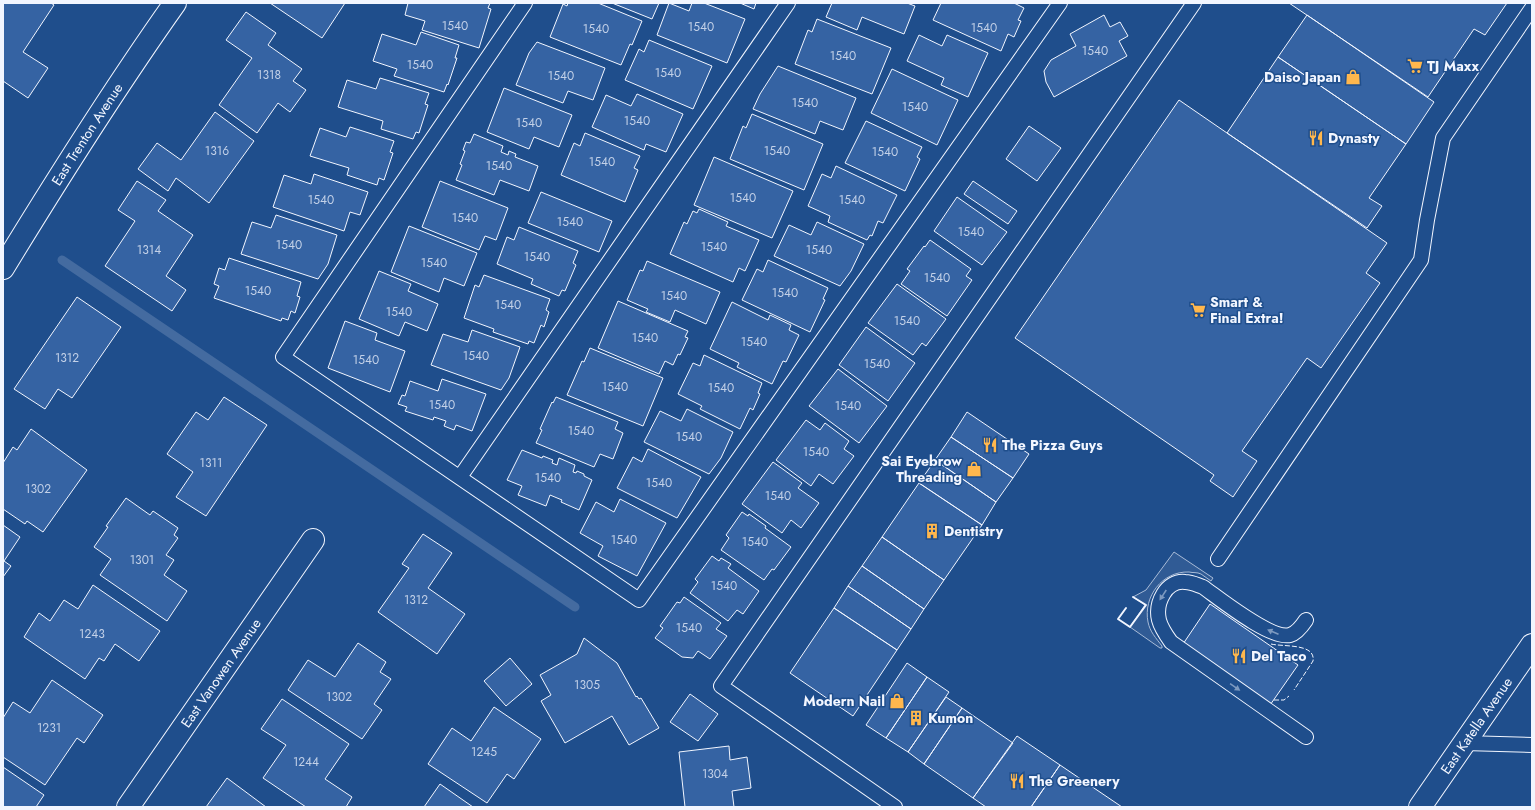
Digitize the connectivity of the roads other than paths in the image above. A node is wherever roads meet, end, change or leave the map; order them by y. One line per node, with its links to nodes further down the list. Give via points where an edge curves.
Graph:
1 (175, 3): 7 (street, East Trenton Avenue, via 130,67)
2 (525, 3): 8 (lane, via 283,357)
3 (788, 3): 8 (lane)
4 (1060, 3): 8 (lane, via 639,600)
5 (1194, 3): 17 (lane, via 721,686)
6 (1532, 8): 10 (lane, via 1443,138 1421,260)
7 (3, 268)
8 (460, 477)
9 (313, 540): 16 (street, East Vanowen Avenue)
10 (1218, 559)
11 (1306, 620): 13 (lane, one-way to 13, via 1299,630 1290,635 1280,635 1255,623 1203,587 1184,581 1174,584 1164,592 1158,604 1159,619 1170,642)
12 (1532, 645): 14 (street, East Katella Avenue)
13 (1306, 737)
14 (1464, 744): 15 (lane); 18 (street, East Katella Avenue)
15 (1532, 745)
16 (128, 807)
17 (895, 807)
18 (1421, 807)

